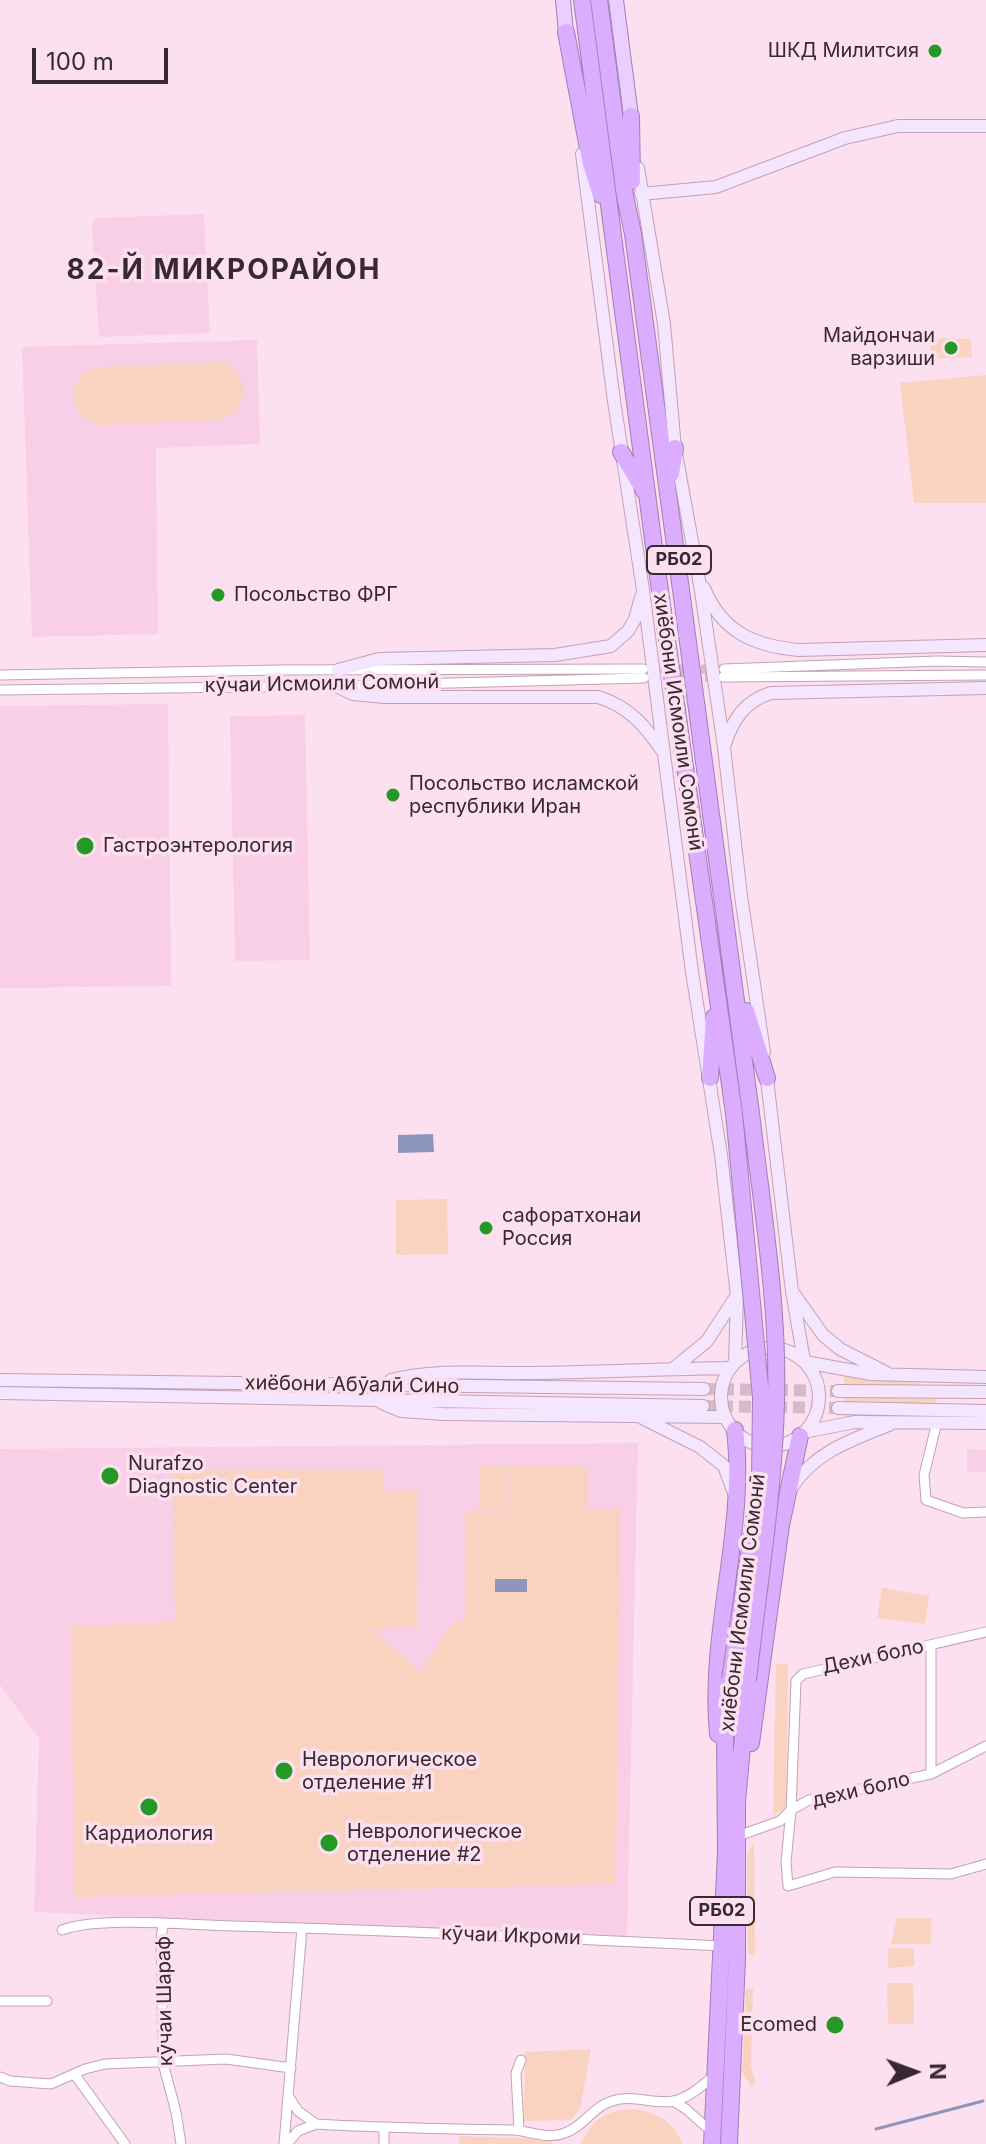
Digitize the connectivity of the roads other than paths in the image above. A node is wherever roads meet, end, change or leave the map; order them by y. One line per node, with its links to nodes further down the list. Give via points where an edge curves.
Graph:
1 (563, 0): 5 (main road)
2 (582, 0): 10 (highway, хиёбони Исмоили Сомонӣ / РБ02)
3 (599, 0): 9 (highway, хиёбони Исмоили Сомонӣ / РБ02)
4 (616, 0): 6 (main road)
5 (566, 32): 10 (highway, via 591,164); 12 (main road)
6 (631, 116): 8 (main road); 9 (highway)
7 (986, 126): 8 (main road, via 898,126 845,138 716,187)
8 (641, 194): 11 (main road, via 664,324)
9 (633, 234): 13 (highway, хиёбони Исмоили Сомонӣ / РБ02)
10 (614, 237): 14 (highway, хиёбони Исмоили Сомонӣ / РБ02)
11 (675, 448): 13 (highway); 15 (main road)
12 (621, 452): 14 (highway); 16 (main road)
13 (668, 496): 31 (highway, хиёбони Исмоили Сомонӣ / РБ02)
14 (649, 500): 32 (highway, хиёбони Исмоили Сомонӣ / РБ02)
15 (697, 570): 17 (main road, via 729,627 772,648); 29 (main road)
16 (643, 590): 20 (main road, via 635,619 611,646 555,655 379,659); 30 (main road)
17 (986, 645)
18 (986, 662): 23 (street, via 723,673)
19 (462, 669): 20 (street, кӯчаи Исмоили Сомонӣ); 24 (street); 24 (street, кӯчаи Исмоили Сомонӣ, via 644,673)
20 (338, 670): 21 (street, кӯчаи Исмоили Сомонӣ)
21 (183, 672): 22 (street, кӯчаи Исмоили Сомонӣ); 26 (street)
22 (0, 675)
23 (986, 675)
24 (462, 681): 25 (street, кӯчаи Исмоили Сомонӣ)
25 (336, 686): 26 (street, кӯчаи Исмоили Сомонӣ); 30 (main road, via 353,694 385,697 598,697 636,717)
26 (183, 687): 28 (street, кӯчаи Исмоили Сомонӣ)
27 (986, 688): 29 (main road, via 771,693 745,706)
28 (0, 690)
29 (724, 747): 34 (main road)
30 (665, 755): 33 (main road)
31 (733, 973): 34 (highway); 35 (highway, хиёбони Исмоили Сомонӣ / РБ02)
32 (716, 984): 33 (highway); 35 (highway, хиёбони Исмоили Сомонӣ / РБ02)
33 (710, 1078): 37 (main road)
34 (767, 1078): 36 (main road)
35 (743, 1113): 64 (highway, хиёбони Исмоили Сомонӣ, bridge, via 761,1397 760,1483)
36 (792, 1291): 38 (main road); 41 (main road, via 823,1335)
37 (737, 1296): 39 (main road); 40 (main road, via 707,1341)
38 (804, 1362): 39 (main road, via 769,1347 756,1349); 41 (main road); 58 (main road, via 819,1397)
39 (733, 1365): 40 (main road); 57 (main road, via 721,1392)
40 (673, 1369): 44 (main road, via 446,1372)
41 (891, 1375): 42 (main road)
42 (986, 1377)
43 (0, 1380): 44 (main road, хиёбони Абӯалӣ Сино)
44 (373, 1385): 45 (main road, хиёбони Абӯалӣ Сино)
45 (704, 1389)
46 (838, 1391): 47 (main road)
47 (986, 1392)
48 (0, 1393): 49 (main road, хиёбони Абӯалӣ Сино)
49 (372, 1400): 50 (main road, хиёбони Абӯалӣ Сино); 53 (main road, via 401,1411 443,1414)
50 (703, 1406)
51 (838, 1408): 52 (main road)
52 (986, 1411)
53 (637, 1416): 57 (main road); 59 (main road, via 700,1447 724,1466)
54 (897, 1422): 55 (main road); 58 (main road, via 855,1422); 60 (main road, via 820,1456)
55 (937, 1422): 56 (main road); 61 (street, via 924,1475 926,1500 963,1513)
56 (986, 1423)
57 (730, 1424): 58 (main road, хиёбони Исмоили Сомонӣ, via 759,1445 773,1446); 59 (highway, РБ02, via 738,1466)
58 (802, 1434): 60 (highway, РБ02)
59 (735, 1497): 67 (highway, РБ02, via 715,1703)
60 (786, 1497): 69 (highway, РБ02)
61 (986, 1512)
62 (986, 1632): 63 (street, Дехи боло)
63 (931, 1645): 66 (street); 68 (street, Дехи боло, via 803,1674 796,1681)
64 (739, 1680): 67 (highway, хиёбони Исмоили Сомонӣ / РБ02, via 725,1739); 69 (highway, хиёбони Исмоили Сомонӣ / РБ02)
65 (986, 1746): 66 (street, дехи боло)
66 (931, 1774): 68 (street, дехи боло, via 809,1800)
67 (725, 1779): 75 (highway, хиёбони Исмоили Сомонӣ / РБ02)
68 (791, 1810): 70 (street, дехи боло, via 780,1821); 71 (street, via 788,1886 835,1872 951,1874)
69 (737, 1815): 70 (highway, хиёбони Исмоили Сомонӣ / РБ02)
70 (738, 1836): 94 (highway, хиёбони Исмоили Сомонӣ / РБ02)
71 (986, 1864)
72 (163, 1924): 73 (street, кӯчаи Шараф); 74 (street, via 86,1924); 79 (street, кӯчаи Шараф)
73 (302, 1928): 75 (street, кӯчаи Икроми); 80 (street)
74 (62, 1930)
75 (721, 1946): 82 (highway, хиёбони Исмоили Сомонӣ / РБ02)
76 (0, 2001): 77 (street)
77 (47, 2001)
78 (521, 2060): 88 (street, via 516,2073)
79 (163, 2063): 80 (street, via 226,2059); 81 (street, via 105,2064); 91 (street, кӯчаи Шараф)
80 (291, 2068): 84 (street)
81 (75, 2075): 83 (street, via 51,2084); 90 (street)
82 (715, 2075): 85 (street); 89 (highway, хиёбони Исмоили Сомонӣ / РБ02)
83 (0, 2077)
84 (289, 2097): 86 (street); 92 (street)
85 (673, 2101): 88 (street, via 613,2100 564,2134); 89 (street, via 693,2114)
86 (316, 2124): 87 (street); 92 (street, via 298,2131)
87 (384, 2128): 88 (street); 93 (street)
88 (519, 2130)
89 (712, 2138)
90 (125, 2144)
91 (181, 2144)
92 (286, 2144)
93 (384, 2144)
94 (729, 2144)

